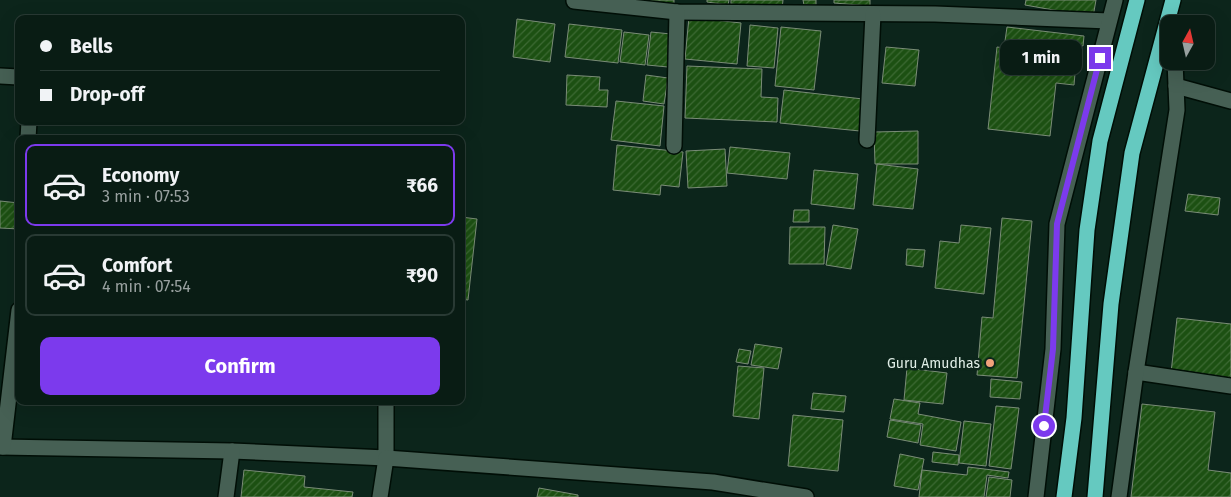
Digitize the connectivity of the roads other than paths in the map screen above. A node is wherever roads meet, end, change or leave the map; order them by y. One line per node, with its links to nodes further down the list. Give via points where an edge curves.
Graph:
1 (1115, 0): 11 (street)
2 (1137, 0): 30 (highway, via 1100,142 1091,200 1074,418)
3 (1173, 0): 10 (street); 31 (highway, via 1132,153 1111,304)
4 (574, 1): 5 (street)
5 (620, 4): 8 (street)
6 (795, 6): 8 (street); 9 (street)
7 (935, 7): 9 (street); 11 (street)
8 (677, 12): 18 (street)
9 (873, 14): 17 (street)
10 (1174, 15)
11 (1109, 21): 29 (street, via 1057,224 1053,349)
12 (1176, 70): 15 (street)
13 (0, 76): 14 (street)
14 (15, 76)
15 (1176, 86): 16 (street); 20 (street, via 1177,110)
16 (1231, 101)
17 (867, 140)
18 (674, 146)
19 (15, 340): 23 (street)
20 (1136, 372): 21 (street); 32 (street)
21 (1231, 386)
22 (386, 405): 25 (street)
23 (1, 447): 24 (street)
24 (232, 451): 25 (street); 26 (street)
25 (386, 458): 27 (street); 28 (street, via 713,482)
26 (226, 497)
27 (380, 497)
28 (806, 497)
29 (1036, 497)
30 (1064, 497)
31 (1095, 497)
32 (1119, 497)

